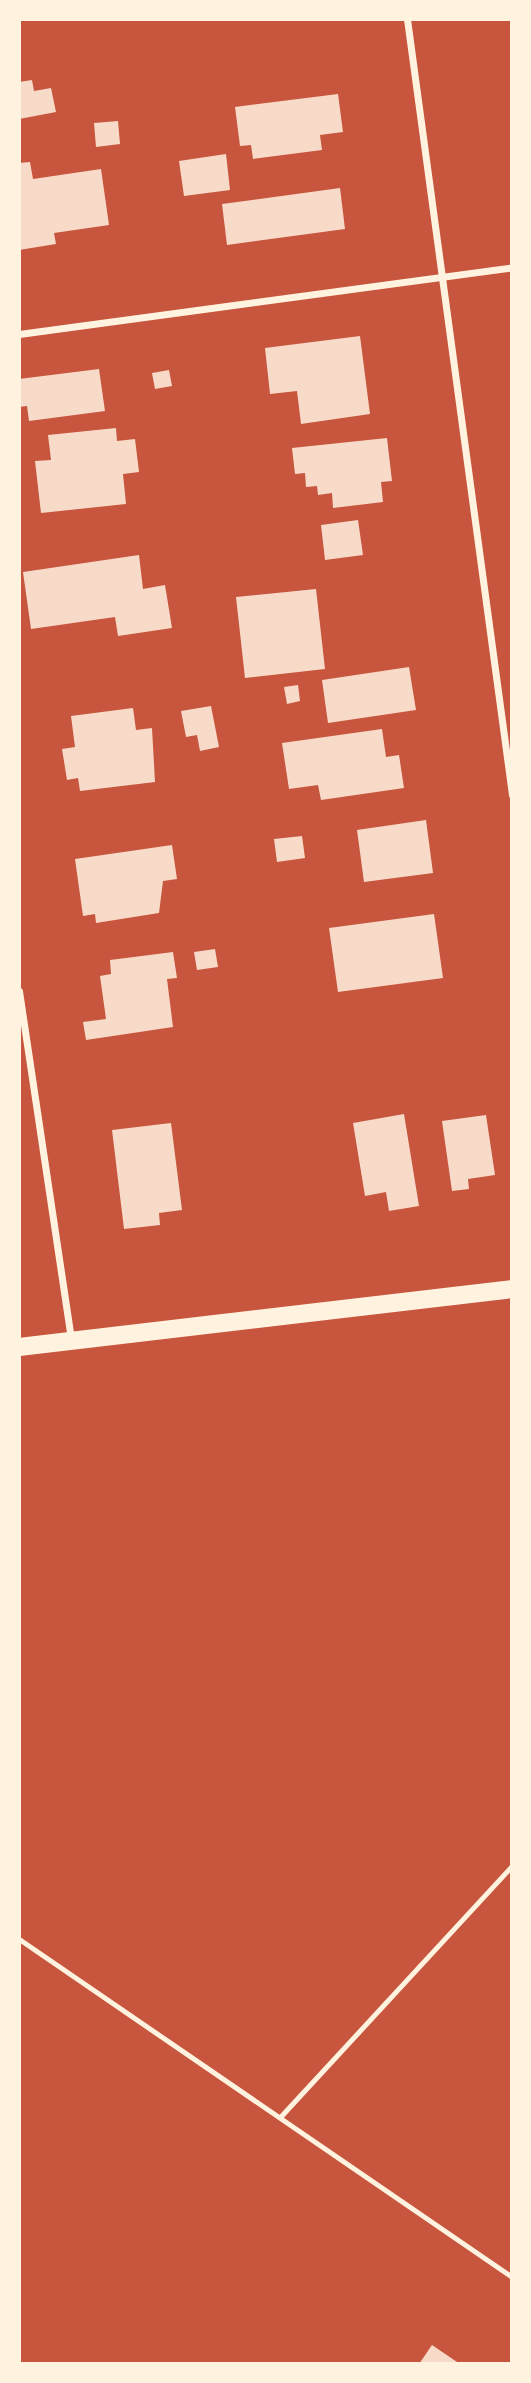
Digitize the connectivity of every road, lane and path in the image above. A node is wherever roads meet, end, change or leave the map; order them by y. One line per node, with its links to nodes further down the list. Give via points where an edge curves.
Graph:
1 (407, 19): 3 (street)
2 (512, 267): 3 (street)
3 (444, 276): 4 (street); 5 (street)
4 (19, 334)
5 (512, 795)
6 (19, 991): 8 (street)
7 (512, 1289): 8 (main road)
8 (71, 1341): 9 (main road)
9 (19, 1347)
10 (512, 1866): 12 (lane)
11 (19, 1939): 12 (lane)
12 (281, 2116): 13 (lane)
13 (512, 2277)

